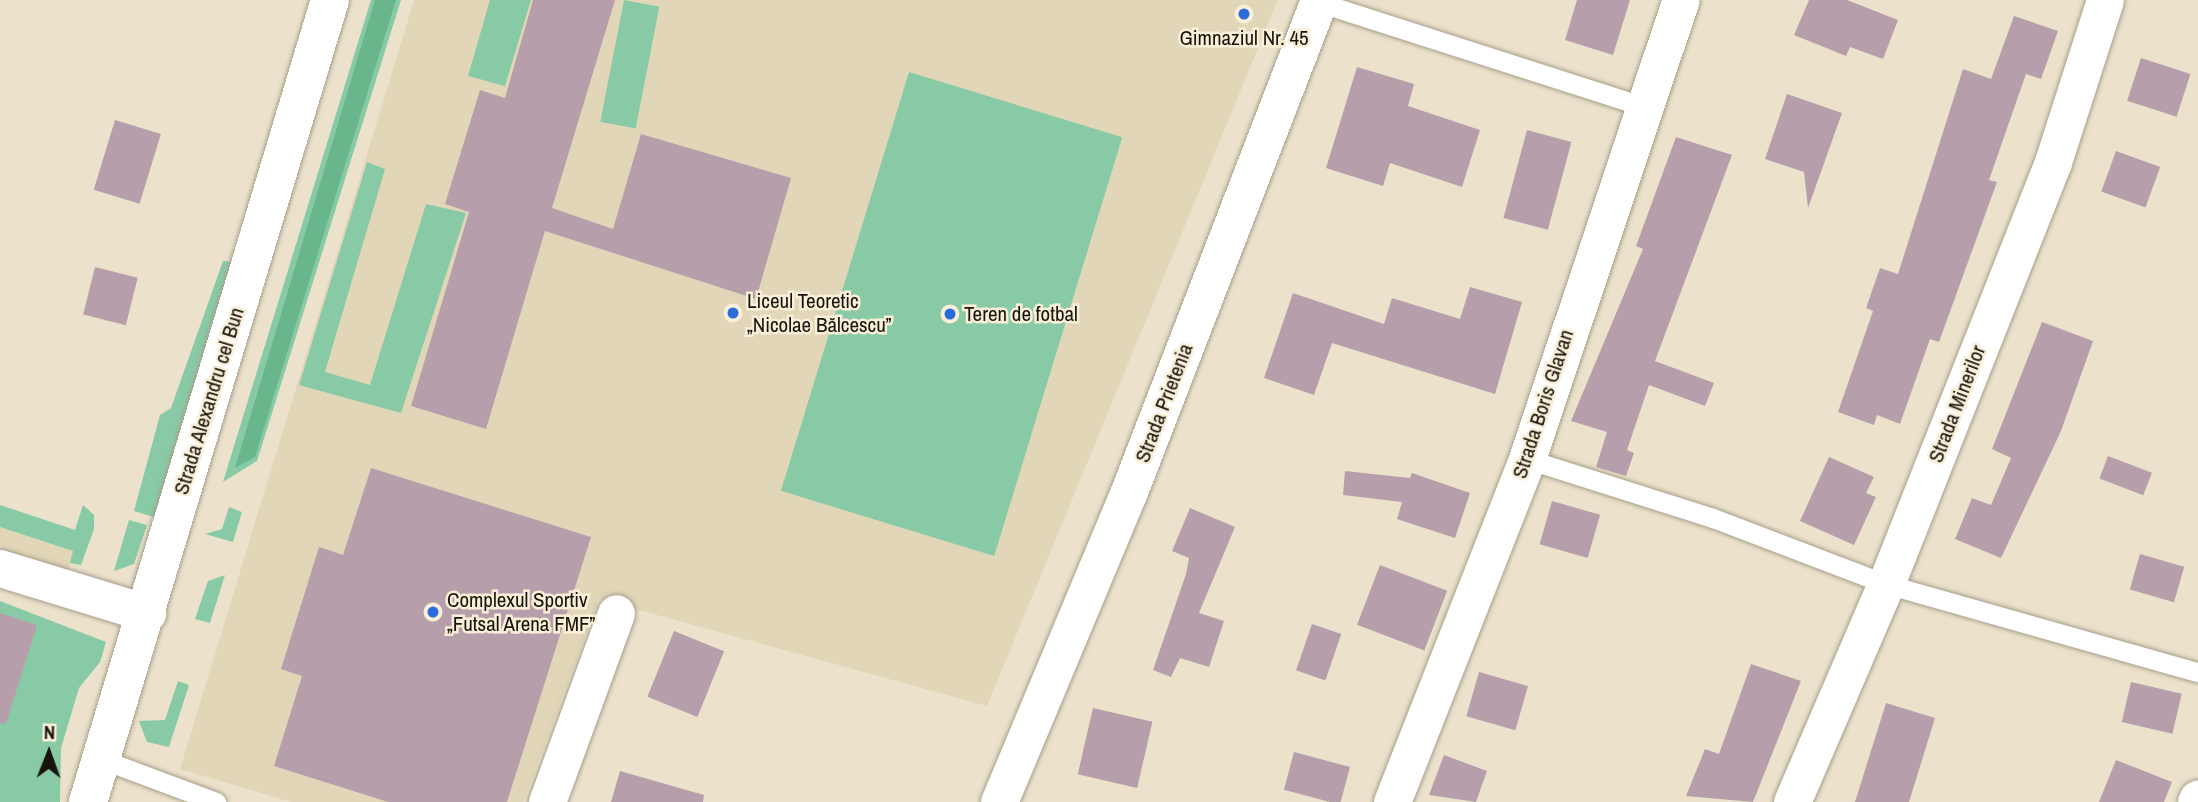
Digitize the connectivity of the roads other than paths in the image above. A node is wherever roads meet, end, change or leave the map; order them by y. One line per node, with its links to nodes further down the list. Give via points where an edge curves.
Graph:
1 (330, 0): 9 (street, Strada Alexandru cel Bun)
2 (1681, 0): 5 (street, Strada Boris Glavan)
3 (2105, 0): 8 (street, Strada Minerilor, via 2053,162)
4 (1319, 1): 5 (lane); 16 (street, Strada Prietenia, via 1128,494)
5 (1641, 106): 6 (street, Strada Boris Glavan)
6 (1527, 459): 8 (lane, via 1713,519); 17 (street, Strada Boris Glavan)
7 (0, 568): 9 (street)
8 (1886, 584): 11 (lane); 18 (street, Strada Minerilor)
9 (147, 613): 12 (street, Strada Alexandru cel Bun)
10 (616, 613): 15 (street)
11 (2198, 673)
12 (101, 760): 13 (street, Strada Alexandru cel Bun); 14 (lane)
13 (88, 802)
14 (216, 802)
15 (547, 802)
16 (999, 802)
17 (1392, 802)
18 (1792, 802)

